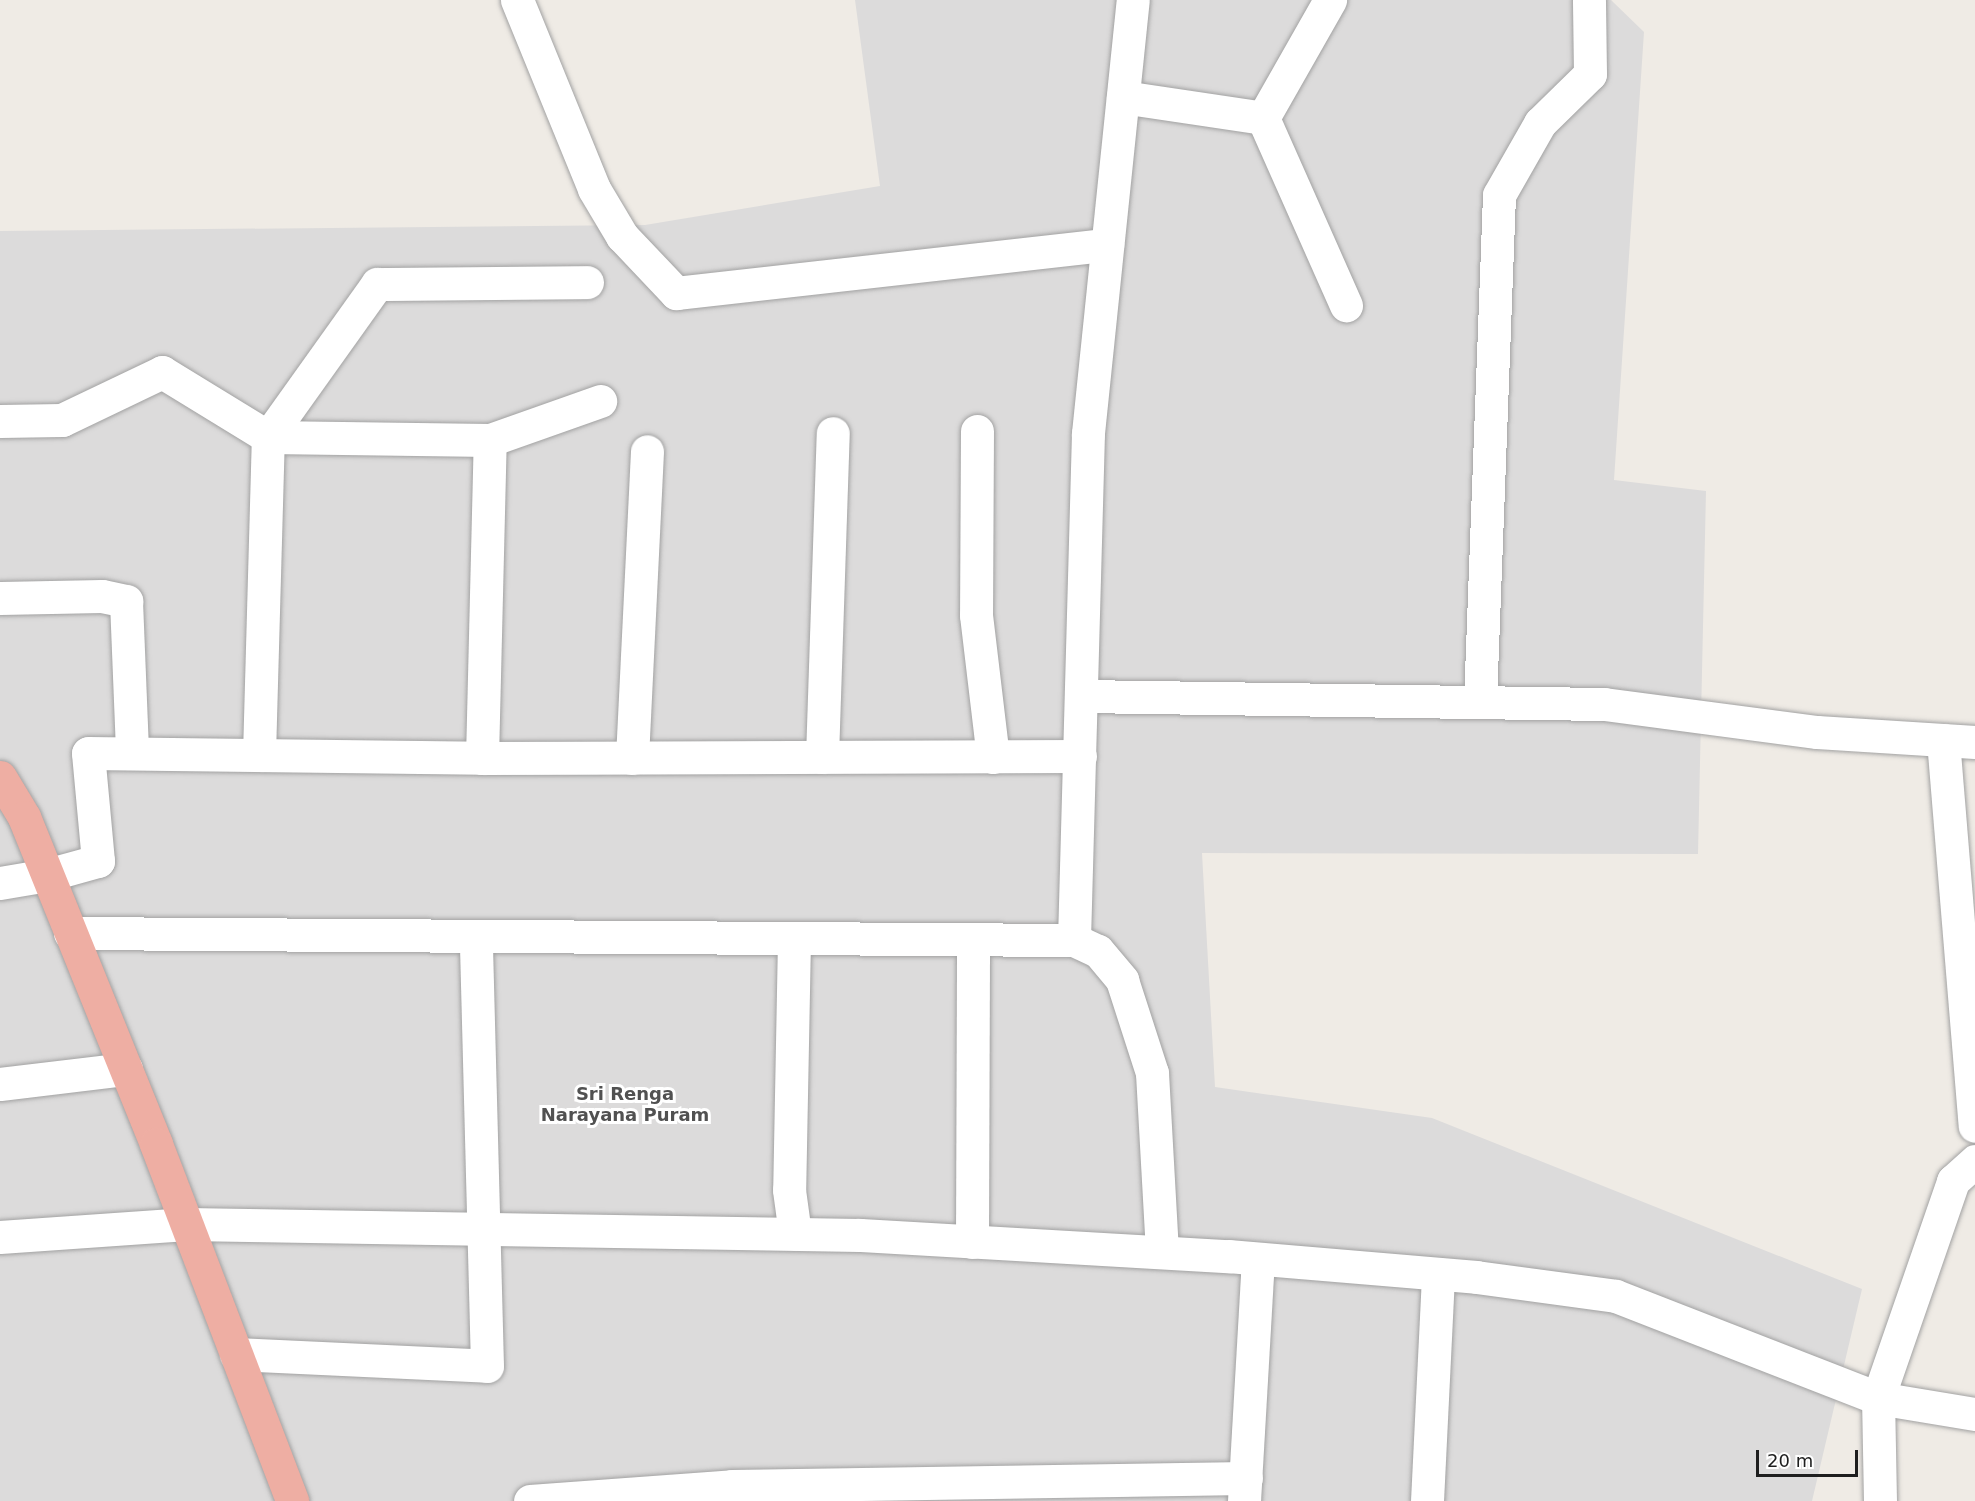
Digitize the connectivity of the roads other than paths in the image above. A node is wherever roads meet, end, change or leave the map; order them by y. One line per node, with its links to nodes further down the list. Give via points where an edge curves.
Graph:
1 (518, 0): 7 (street, via 594,189 622,236 676,293)
2 (1133, 0): 5 (street)
3 (1330, 0): 6 (street)
4 (1589, 0): 19 (street, via 1590,74 1540,123 1499,195)
5 (1123, 97): 6 (street); 7 (street)
6 (1263, 118): 9 (street)
7 (1107, 245): 18 (street, via 1088,432)
8 (587, 282): 14 (street, via 377,284)
9 (1346, 305)
10 (600, 401): 15 (street)
11 (0, 421): 14 (street, via 62,420 162,372)
12 (977, 431): 26 (street, via 976,615)
13 (833, 434): 25 (street)
14 (268, 436): 15 (street); 23 (street)
15 (490, 440): 27 (street)
16 (647, 451): 28 (street)
17 (0, 598): 22 (street, via 102,596 126,601)
18 (1081, 696): 19 (street); 24 (street)
19 (1480, 701): 20 (street, via 1604,704 1816,732)
20 (1943, 740): 21 (street); 39 (street)
21 (1975, 742)
22 (132, 753): 23 (street); 30 (street, via 88,753 98,861)
23 (259, 755): 27 (street)
24 (1080, 756): 26 (street); 36 (street)
25 (822, 757): 26 (street); 28 (street)
26 (993, 757)
27 (482, 758): 28 (street)
28 (632, 758)
29 (0, 777): 30 (highway, via 24,817)
30 (47, 875): 31 (street); 32 (highway)
31 (0, 884)
32 (70, 933): 33 (street); 37 (highway)
33 (476, 936): 34 (street); 42 (street)
34 (794, 939): 35 (street); 43 (street, via 789,1190)
35 (973, 940): 36 (street); 45 (street)
36 (1074, 940): 46 (street, via 1098,951 1122,980 1152,1073)
37 (126, 1069): 38 (street); 41 (highway)
38 (0, 1084)
39 (1975, 1126)
40 (1975, 1161): 50 (street, via 1953,1181)
41 (187, 1224): 42 (street); 44 (street); 49 (highway)
42 (483, 1229): 43 (street); 49 (street, via 487,1366)
43 (795, 1234): 45 (street)
44 (0, 1237)
45 (972, 1242): 46 (street)
46 (1162, 1252): 47 (street)
47 (1258, 1259): 48 (street); 52 (street)
48 (1438, 1274): 50 (street, via 1616,1296); 56 (street)
49 (236, 1354): 54 (highway)
50 (1878, 1398): 51 (street); 57 (street)
51 (1975, 1414)
52 (1245, 1489): 53 (street)
53 (1031, 1491): 55 (street, via 732,1486)
54 (292, 1501)
55 (530, 1501)
56 (1427, 1501)
57 (1880, 1501)

